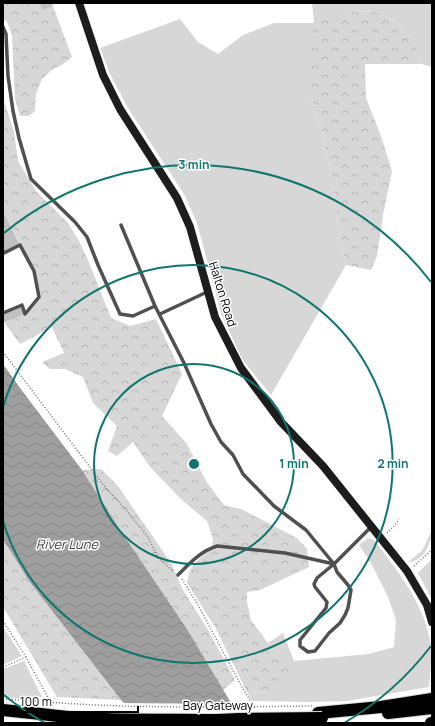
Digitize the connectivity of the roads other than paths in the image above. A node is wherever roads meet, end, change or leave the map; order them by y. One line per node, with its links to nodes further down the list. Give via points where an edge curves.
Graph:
1 (79, 3): 5 (street, Halton Road, via 103,75 120,109 177,198 190,227)
2 (3, 26): 6 (lane, via 6,34 13,111 31,179 87,237 120,314 133,316)
3 (121, 224): 6 (lane)
4 (3, 251): 7 (lane, via 4,253 20,245 34,271 39,297 25,314 22,305)
5 (208, 292): 8 (lane); 9 (street, Halton Road, via 215,317 241,368 281,422 323,466)
6 (155, 306): 8 (lane)
7 (3, 313)
8 (160, 314): 10 (lane, via 211,424 243,474 274,506 306,530)
9 (372, 527): 10 (lane); 12 (street, Halton Road, via 417,586 427,604)
10 (334, 564): 10 (lane, via 351,590 348,608 340,623 315,651 308,652 300,646 300,640 326,608 327,602 314,588 314,584 317,578); 11 (lane, via 285,553 217,546 207,549)
11 (178, 575)
12 (432, 622)
13 (432, 699): 14 (highway)
14 (414, 706): 15 (highway); 16 (highway, Bay Gateway, bridge, via 240,720 111,719)
15 (432, 708)
16 (3, 710)

